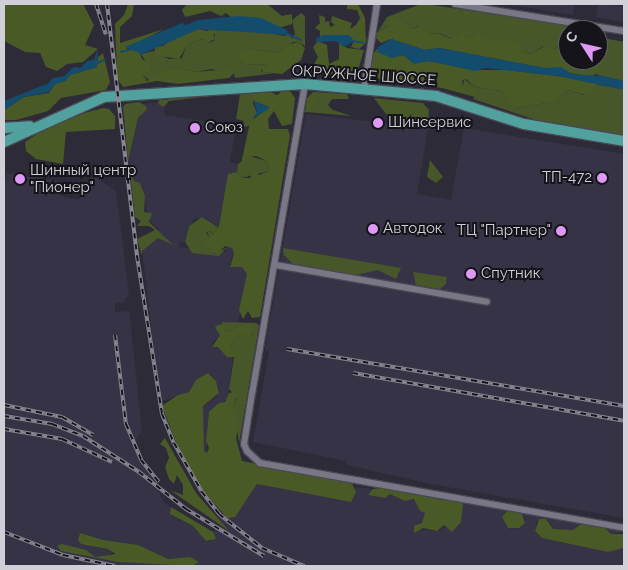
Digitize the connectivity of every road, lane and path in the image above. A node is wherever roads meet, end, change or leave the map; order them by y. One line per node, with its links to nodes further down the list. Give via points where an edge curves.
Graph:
1 (376, 4): 5 (street)
2 (455, 4): 3 (street)
3 (624, 31)
4 (305, 84): 5 (main road, ОКРУЖНОЕ ШОССЕ); 6 (main road, ОКРУЖНОЕ ШОССЕ, via 104,97); 10 (street)
5 (364, 89): 8 (main road, ОКРУЖНОЕ ШОССЕ, via 454,100 524,124)
6 (41, 124): 7 (main road); 9 (main road)
7 (4, 128)
8 (624, 141)
9 (4, 142)
10 (276, 265): 11 (street); 12 (street, via 244,444 260,463)
11 (487, 302)
12 (624, 528)

